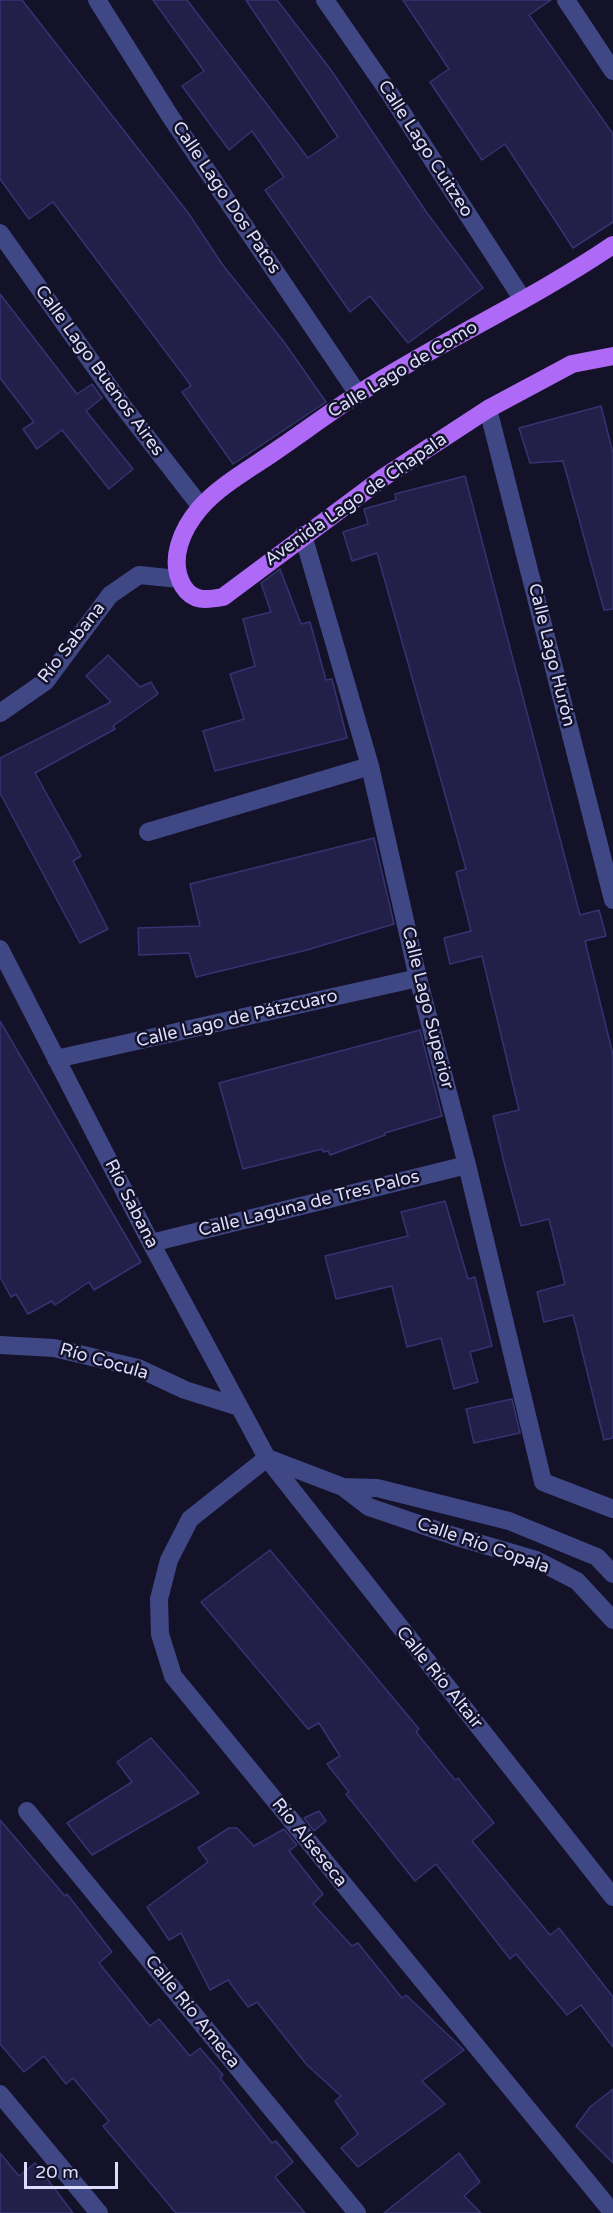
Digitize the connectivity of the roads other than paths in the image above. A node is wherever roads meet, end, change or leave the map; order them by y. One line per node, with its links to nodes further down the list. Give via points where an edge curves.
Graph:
1 (97, 0): 9 (street, Calle Lago Dos Patos, via 170,116)
2 (326, 0): 7 (street, Calle Lago Cuitzeo)
3 (566, 0): 4 (street)
4 (613, 71)
5 (0, 233): 11 (street, Calle Lago Buenos Aires, via 115,396)
6 (613, 245): 7 (main road, Calle Lago de Como)
7 (523, 300): 9 (main road, Calle Lago de Como)
8 (613, 356): 10 (main road, Avenida Lago de Chapala, via 572,364)
9 (358, 394): 11 (main road, Calle Lago de Como)
10 (488, 409): 12 (main road, Avenida Lago de Chapala); 17 (street, Calle Lago Hurón)
11 (201, 507): 13 (main road, via 180,538 176,561)
12 (303, 535): 13 (main road, Avenida Lago de Chapala, via 223,597 202,600 188,594); 15 (street, Calle Lago Superior)
13 (179, 579): 14 (street, Río Sabana, via 139,575 110,595 46,681)
14 (0, 713)
15 (370, 766): 16 (street); 19 (street, Calle Lago Superior)
16 (148, 832)
17 (613, 900)
18 (0, 949): 20 (street, Río Sabana)
19 (418, 978): 20 (street, Calle Lago de Pátzcuaro); 21 (street, Calle Lago Superior)
20 (57, 1059): 22 (street, Río Sabana)
21 (467, 1165): 22 (street, Calle Laguna de Tres Palos); 27 (street, Calle Lago Superior, via 543,1482)
22 (151, 1243): 24 (street, Río Sabana)
23 (0, 1345): 24 (street, Río Cocula, via 54,1348 138,1368 185,1390)
24 (239, 1407): 25 (street, Río Sabana)
25 (267, 1458): 26 (street, Calle Río Copala); 31 (street, Calle Río Altair); 35 (street, Río Alseseca, via 190,1519 169,1560 159,1599 160,1634 173,1676)
26 (343, 1487): 28 (street, Calle Río Copala, via 376,1488 509,1521 597,1557); 29 (street, Calle Río Copala, via 369,1507 536,1560 577,1581)
27 (613, 1509)
28 (613, 1574)
29 (613, 1620)
30 (27, 1811): 34 (street, Calle Río Ameca)
31 (613, 1897)
32 (0, 2094): 33 (street)
33 (99, 2213)
34 (357, 2213)
35 (613, 2213)

